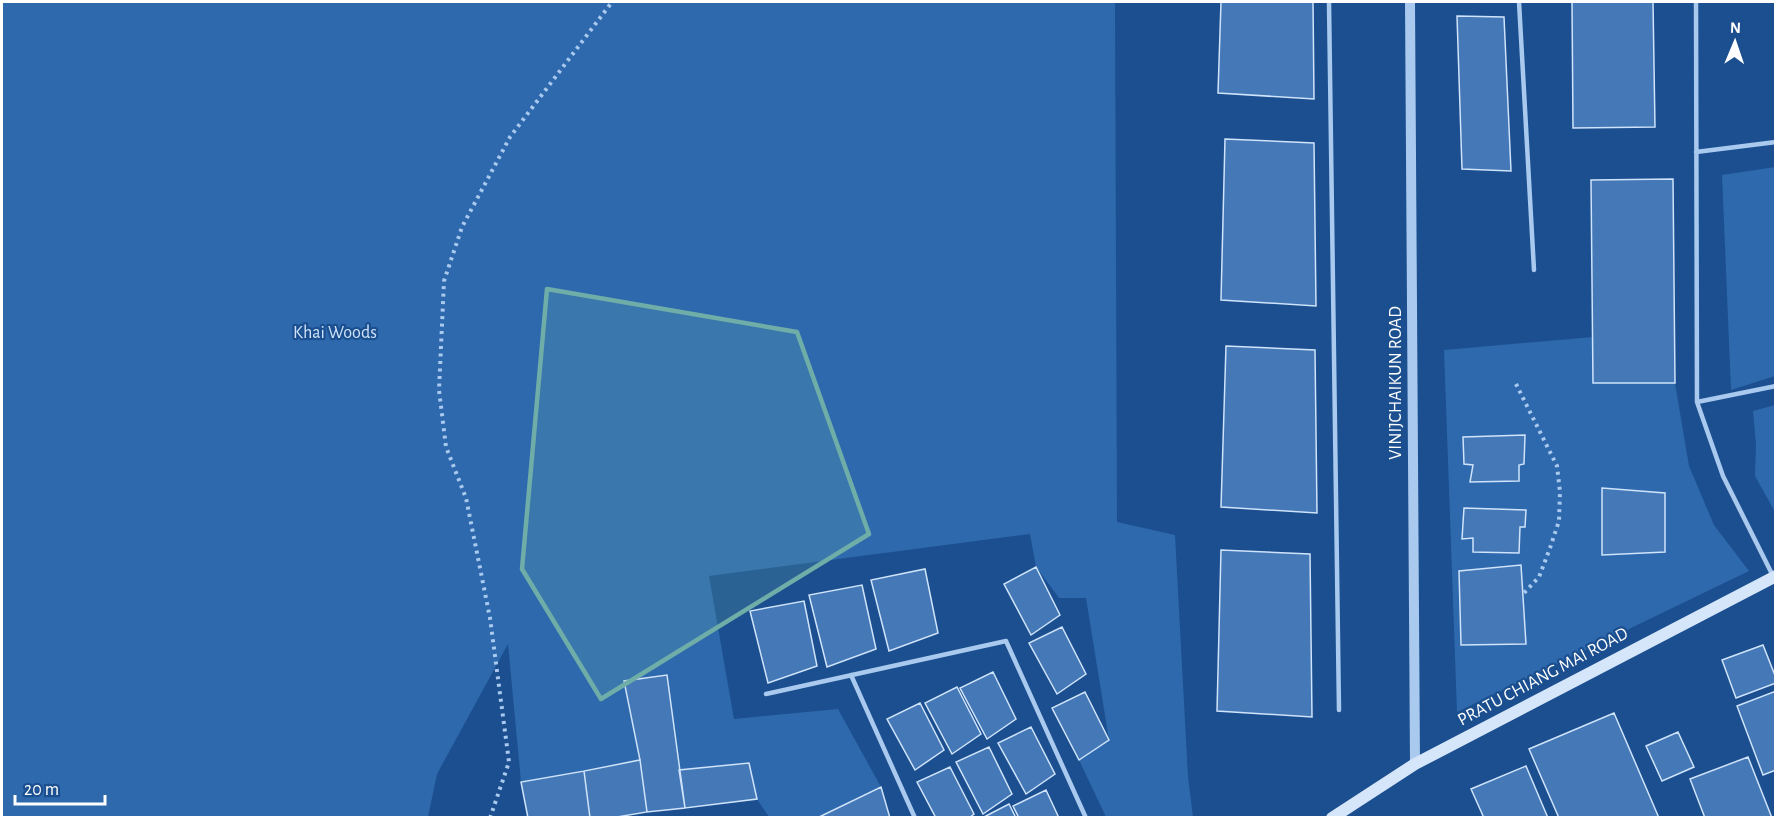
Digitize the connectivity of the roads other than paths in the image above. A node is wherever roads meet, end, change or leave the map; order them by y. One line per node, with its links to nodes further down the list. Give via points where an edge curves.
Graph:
1 (1329, 2): 13 (lane)
2 (1410, 2): 14 (street, VINIJCHAIKUN ROAD)
3 (1519, 2): 7 (lane)
4 (1696, 2): 6 (lane)
5 (1776, 142): 6 (lane)
6 (1696, 152): 9 (lane)
7 (1534, 270)
8 (1776, 386): 9 (lane)
9 (1697, 402): 10 (lane, via 1723,476)
10 (1775, 577): 14 (main road, PRATU CHIANG MAI ROAD)
11 (851, 675): 12 (lane); 15 (lane); 16 (lane, via 1006,641)
12 (766, 694)
13 (1339, 710)
14 (1415, 764): 17 (main road, PRATU CHIANG MAI ROAD)
15 (915, 818)
16 (1086, 818)
17 (1332, 818)

